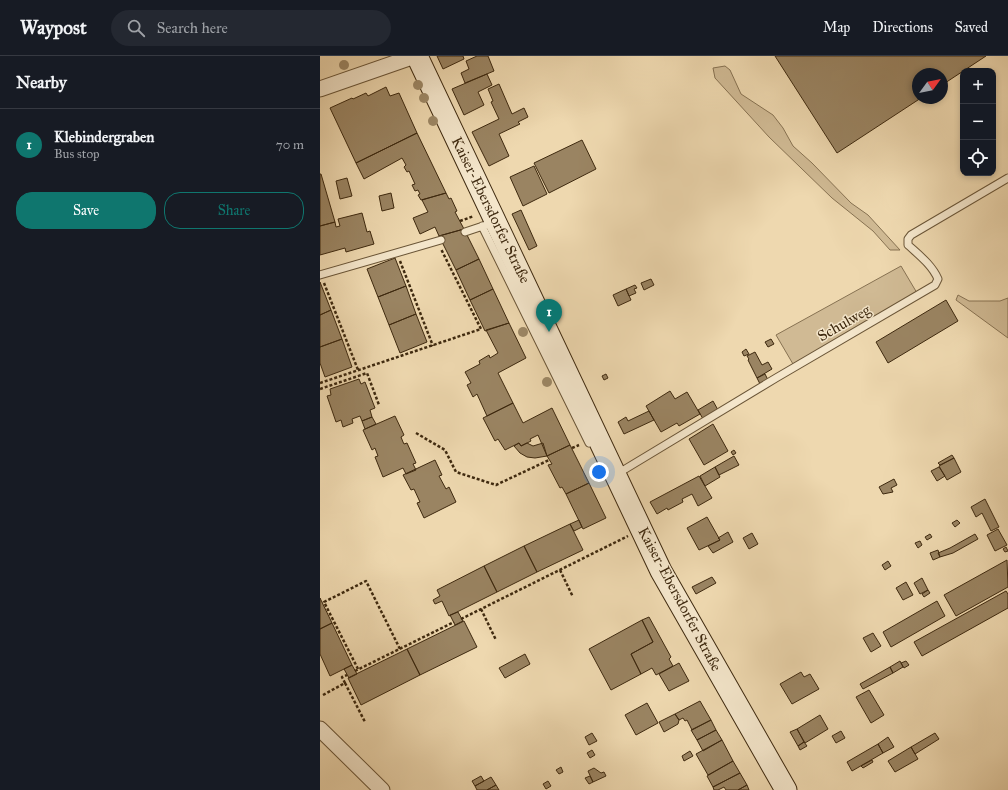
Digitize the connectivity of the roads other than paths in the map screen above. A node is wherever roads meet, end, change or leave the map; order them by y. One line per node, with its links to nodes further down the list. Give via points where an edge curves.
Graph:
1 (416, 56): 2 (street); 4 (main road, Kaiser-Ebersdorfer Straße)
2 (320, 89)
3 (1008, 178): 9 (lane, Schulweg, via 908,239 908,245 936,274 938,279 935,285 776,378)
4 (489, 224): 5 (lane); 8 (lane); 9 (main road, Kaiser-Ebersdorfer Straße)
5 (465, 232)
6 (440, 241): 7 (lane)
7 (320, 275)
8 (591, 447)
9 (614, 480): 12 (main road, Kaiser-Ebersdorfer Straße, via 632,508 661,571)
10 (320, 729): 11 (street)
11 (382, 790)
12 (786, 790)

